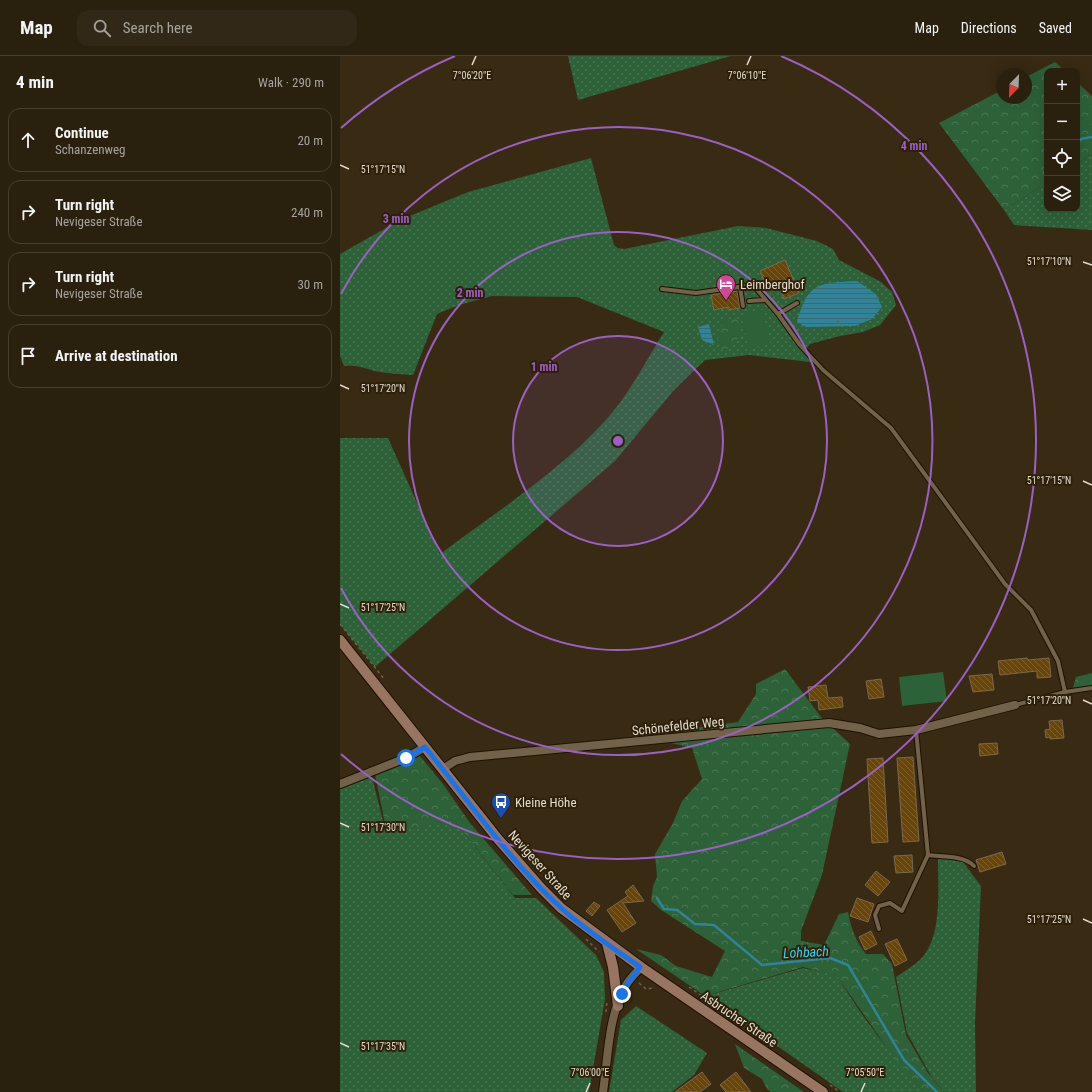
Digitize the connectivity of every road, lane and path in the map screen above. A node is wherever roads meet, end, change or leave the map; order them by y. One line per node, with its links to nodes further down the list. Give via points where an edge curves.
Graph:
1 (740, 287): 3 (lane, via 696,293); 5 (lane, via 753,285); 8 (lane)
2 (817, 287): 4 (path)
3 (662, 289)
4 (819, 290)
5 (764, 300): 6 (lane); 9 (lane)
6 (749, 301)
7 (797, 303): 9 (lane)
8 (743, 306)
9 (778, 314): 16 (lane, via 800,345 823,370 891,428 1005,584 1031,610 1058,662)
10 (838, 320): 11 (path)
11 (838, 327)
12 (340, 624): 14 (path)
13 (340, 640): 19 (main road, Nevigeser Straße)
14 (389, 686)
15 (1092, 688): 16 (lane, Schönefelder Weg)
16 (1065, 692): 17 (lane, Schönefelder Weg)
17 (1016, 705): 18 (street, Schönefelder Weg)
18 (916, 730): 20 (street, Schönefelder Weg, via 879,734 829,723 470,757 455,760); 22 (lane)
19 (425, 747): 20 (main road, Nevigeser Straße); 21 (street, via 406,758)
20 (443, 769): 25 (main road, Nevigeser Straße, via 541,888 561,908)
21 (340, 784)
22 (928, 855): 23 (lane, via 962,859 970,861); 24 (lane, via 902,911 890,903 879,906 875,916)
23 (974, 866)
24 (879, 929)
25 (607, 943): 26 (main road, Nevigeser Straße); 27 (main road)
26 (640, 967): 27 (street, via 625,987); 29 (main road, Asbrucher Straße)
27 (618, 1006): 28 (street)
28 (603, 1092)
29 (823, 1092)

